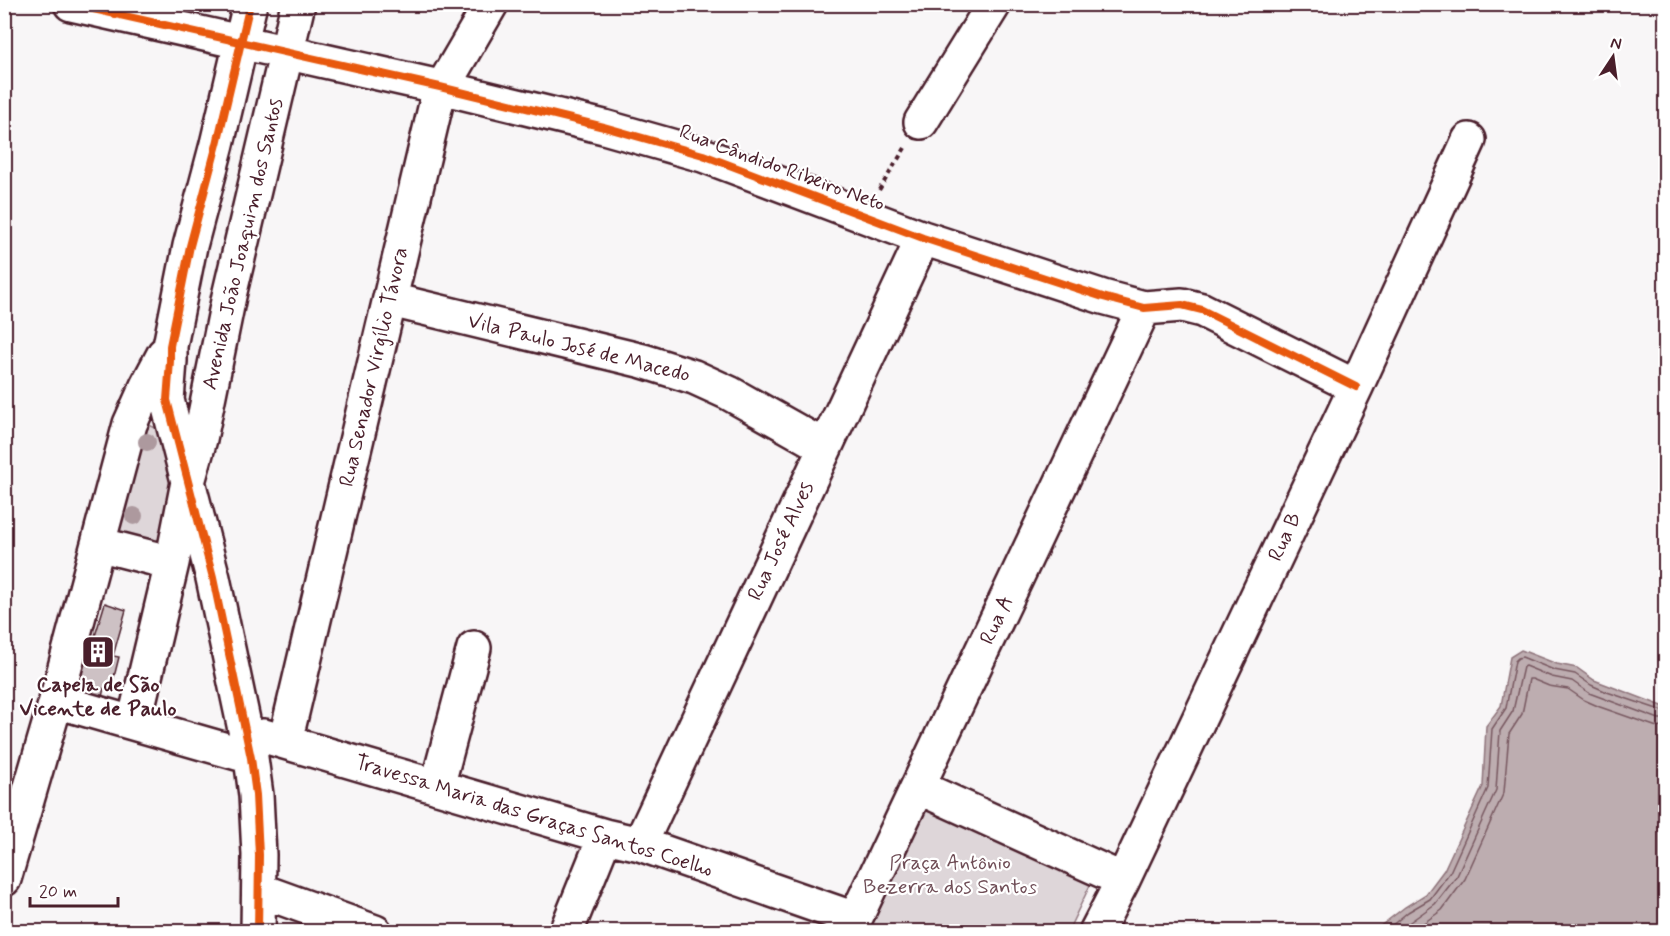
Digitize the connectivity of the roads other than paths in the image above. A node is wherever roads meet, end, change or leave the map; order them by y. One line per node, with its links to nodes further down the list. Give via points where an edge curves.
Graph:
1 (71, 4): 6 (street, Rua Cândido Ribeiro Neto)
2 (250, 4): 6 (street, Avenida João Joaquim dos Santos)
3 (298, 4): 7 (street, Avenida João Joaquim dos Santos)
4 (491, 4): 8 (street, Rua Senador Virgílio Távora)
5 (994, 4): 9 (street)
6 (241, 43): 7 (street, Rua Cândido Ribeiro Neto); 14 (street, Avenida João Joaquim dos Santos, via 190,246)
7 (286, 53): 8 (street, Rua Cândido Ribeiro Neto); 15 (street, Avenida João Joaquim dos Santos)
8 (440, 87): 11 (street, Rua Cândido Ribeiro Neto, via 703,155); 12 (street, Rua Senador Virgílio Távora)
9 (921, 122)
10 (1469, 140): 16 (street, Rua B)
11 (923, 238): 13 (street, Rua Cândido Ribeiro Neto); 17 (street, Rua José Alves)
12 (391, 300): 17 (street, Vila Paulo José de Macedo, via 694,376); 24 (street, Rua Senador Virgílio Távora)
13 (1144, 308): 16 (street, Rua Cândido Ribeiro Neto, via 1182,305 1202,310); 27 (street, Rua A)
14 (172, 336): 15 (street); 18 (street, Avenida João Joaquim dos Santos, via 167,400); 19 (street, Avenida João Joaquim dos Santos, via 130,424)
15 (221, 336): 18 (street, Avenida João Joaquim dos Santos)
16 (1356, 387): 31 (street, Rua B)
17 (825, 447): 29 (street, Rua José Alves)
18 (188, 482): 20 (street, Avenida João Joaquim dos Santos); 25 (street)
19 (98, 544): 20 (street); 22 (street, Avenida João Joaquim dos Santos)
20 (172, 563): 23 (street, Avenida João Joaquim dos Santos)
21 (474, 648): 26 (street)
22 (56, 701): 23 (street, Travessa Maria das Graças Santos Coelho); 30 (street, Avenida João Joaquim dos Santos)
23 (134, 723): 25 (street, Travessa Maria das Graças Santos Coelho)
24 (285, 742): 25 (street, Travessa Maria das Graças Santos Coelho); 26 (street, Travessa Maria das Graças Santos Coelho)
25 (248, 744): 32 (street, via 258,818)
26 (437, 787): 28 (street, Travessa Maria das Graças Santos Coelho)
27 (918, 787): 31 (street); 33 (street, Rua A)
28 (605, 837): 29 (street, Travessa Maria das Graças Santos Coelho); 36 (street)
29 (640, 843): 33 (street, Travessa Maria das Graças Santos Coelho)
30 (4, 879)
31 (1123, 880): 37 (street, Rua B)
32 (259, 890): 34 (street); 35 (street)
33 (852, 925)
34 (258, 932)
35 (375, 932)
36 (566, 932)
37 (1096, 932)

